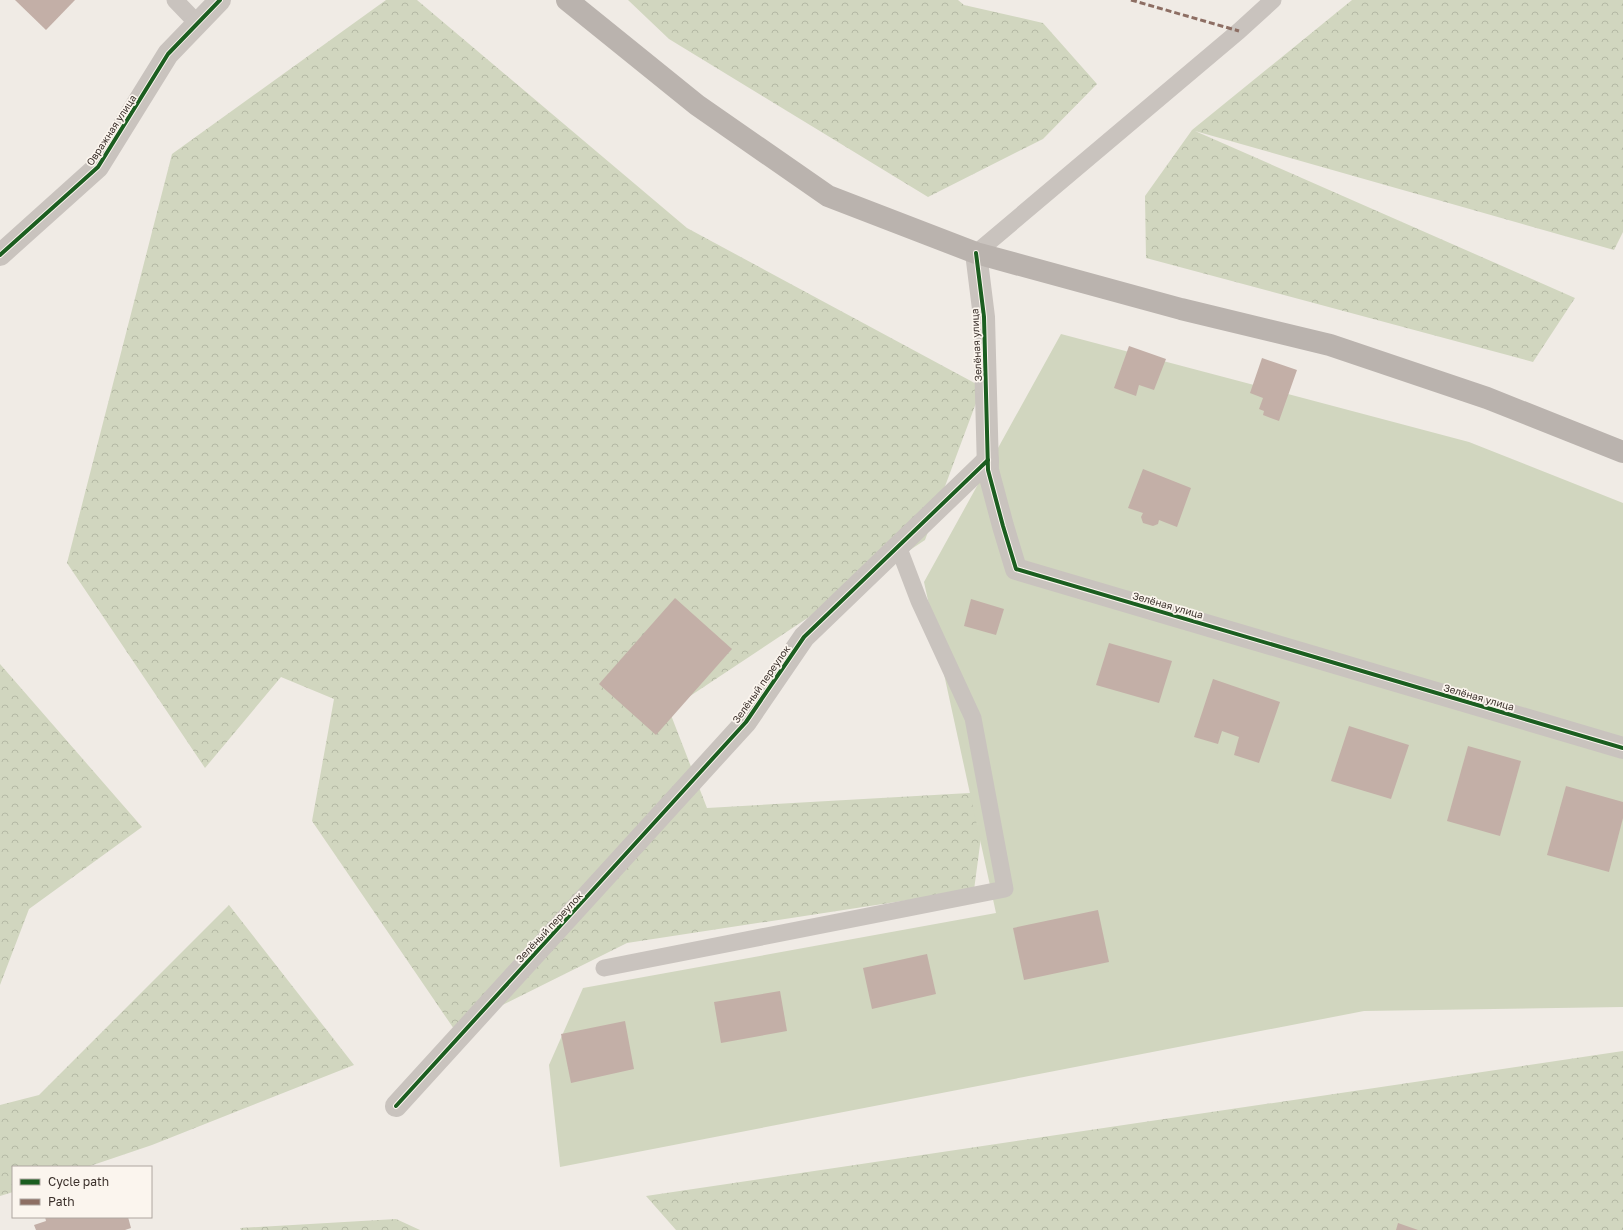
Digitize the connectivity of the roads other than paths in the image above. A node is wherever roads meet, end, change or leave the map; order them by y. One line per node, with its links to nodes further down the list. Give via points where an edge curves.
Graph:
1 (174, 0): 5 (lane)
2 (220, 0): 5 (street, Овражная улица)
3 (567, 0): 6 (main road, via 697,105 828,196)
4 (1273, 0): 6 (lane)
5 (198, 24): 7 (street, Овражная улица, via 168,54 98,167)
6 (976, 253): 8 (main road, via 1181,309 1330,345 1487,398); 9 (street, Зелёная улица, via 984,317)
7 (0, 255)
8 (1623, 452)
9 (988, 460): 10 (street, Зелёный переулок); 11 (street, Зелёная улица, via 988,470 1016,569)
10 (898, 546): 12 (lane, via 919,601 973,718 1005,888); 13 (street, Зелёный переулок, via 804,636 746,722)
11 (1623, 748)
12 (604, 968)
13 (396, 1106)

